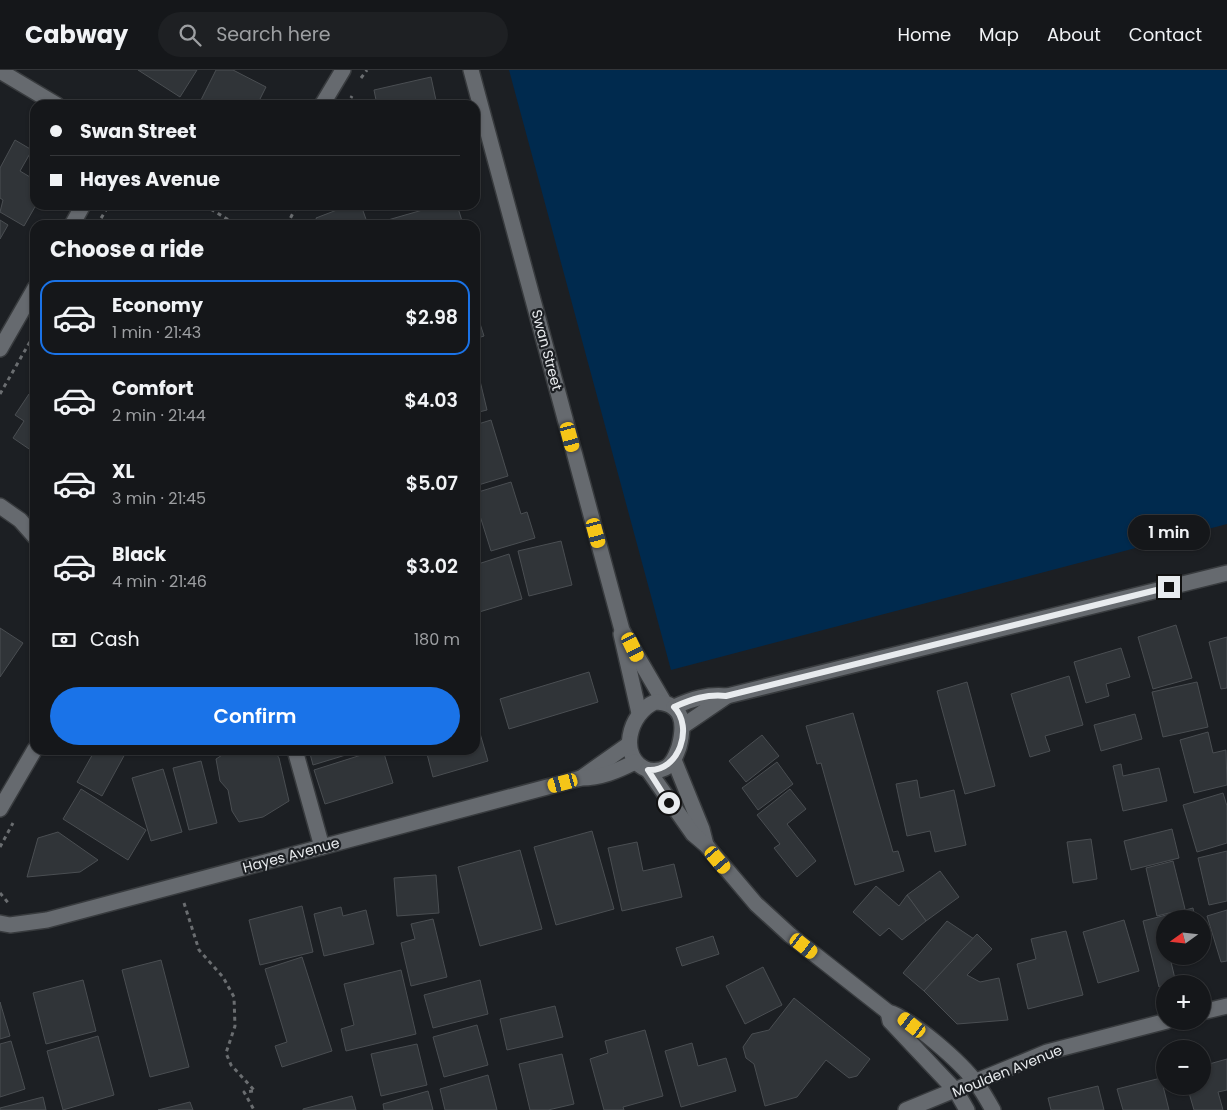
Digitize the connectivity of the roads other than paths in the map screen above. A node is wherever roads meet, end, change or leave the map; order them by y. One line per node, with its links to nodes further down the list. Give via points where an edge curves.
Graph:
1 (343, 70): 5 (street)
2 (471, 70): 6 (street, Swan Street)
3 (0, 71): 4 (street)
4 (49, 100)
5 (325, 100)
6 (479, 100)
7 (480, 103): 13 (street, Swan Street)
8 (30, 297): 9 (street)
9 (0, 349)
10 (0, 506): 11 (street)
11 (30, 531)
12 (1227, 573): 14 (street)
13 (622, 630): 15 (street, Swan Street); 16 (street, Swan Street, via 620,637)
14 (726, 696): 15 (street, via 711,695); 17 (street)
15 (669, 704): 16 (street, via 655,702); 17 (street, via 678,711)
16 (639, 713): 18 (street)
17 (684, 726): 21 (street)
18 (628, 744): 22 (street); 24 (street, Hayes Avenue)
19 (32, 755): 25 (street)
20 (296, 755): 27 (street)
21 (674, 760): 23 (street, via 666,768); 26 (street)
22 (635, 762): 23 (street); 24 (street, Hayes Avenue, via 611,774)
23 (648, 770): 26 (street, via 693,834)
24 (581, 778): 27 (street, Hayes Avenue)
25 (0, 809)
26 (706, 845): 31 (street, via 756,904)
27 (322, 847): 28 (street, Hayes Avenue, via 47,920 10,925)
28 (0, 923)
29 (1227, 1006): 30 (street)
30 (1211, 1010)
31 (888, 1012): 33 (street, via 898,1014 940,1046); 34 (street, via 890,1021)
32 (1156, 1024): 33 (street, Moulden Avenue, via 1047,1052)
33 (976, 1082): 34 (street, Moulden Avenue); 37 (street)
34 (956, 1091): 35 (street, Moulden Avenue); 36 (street)
35 (906, 1110)
36 (967, 1110)
37 (993, 1110)

